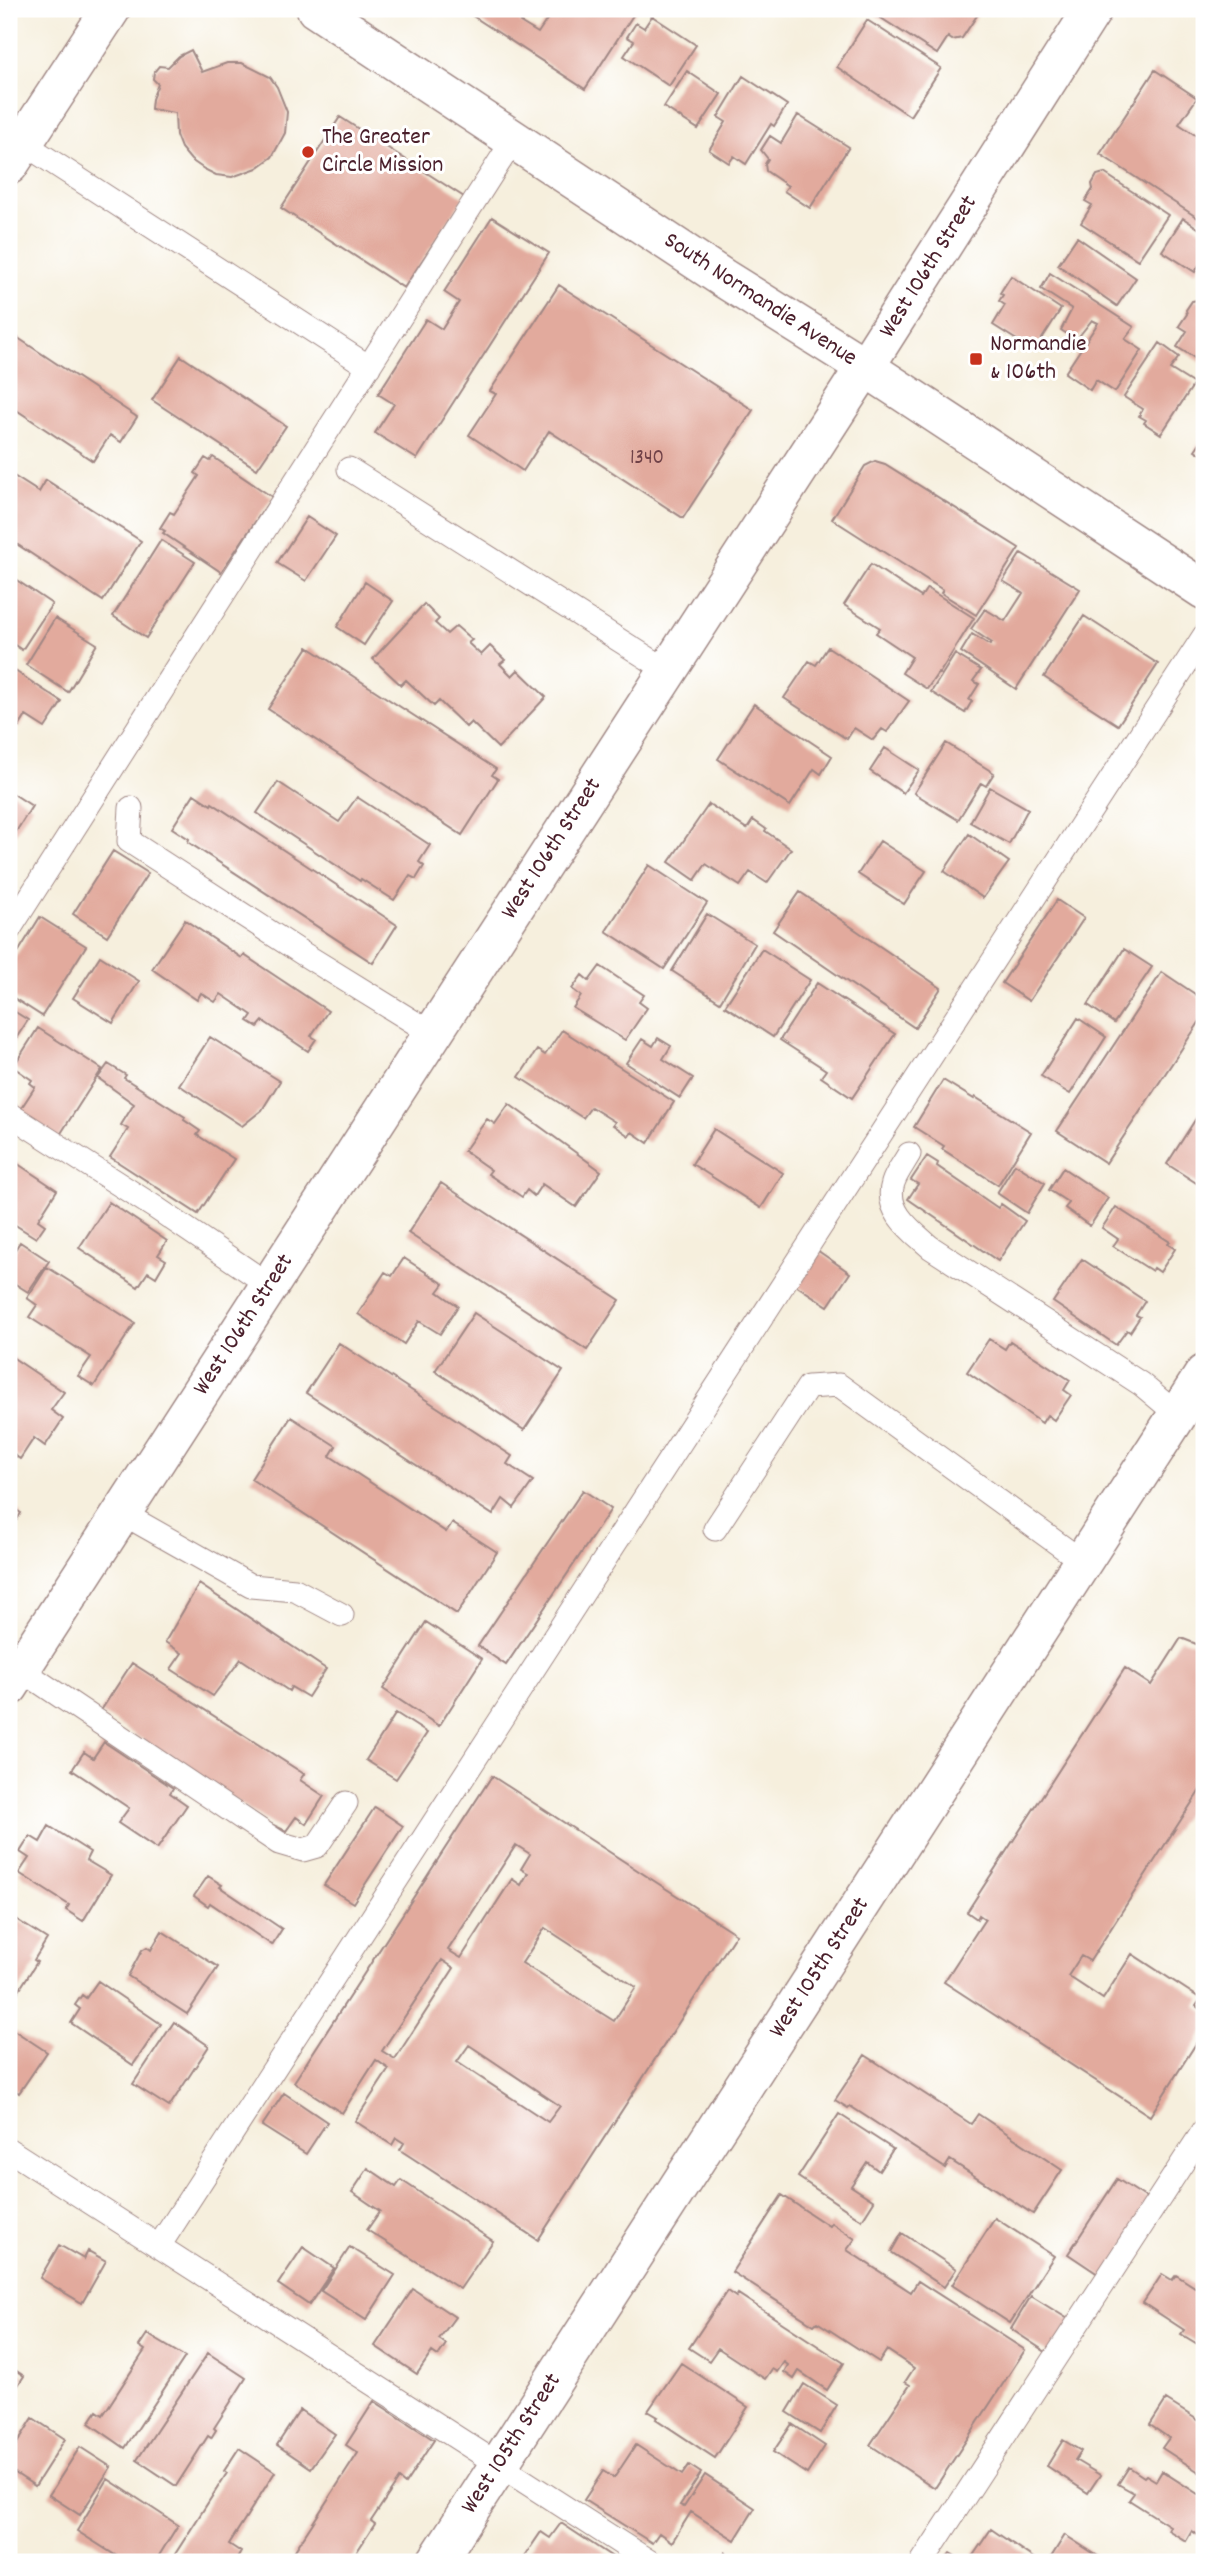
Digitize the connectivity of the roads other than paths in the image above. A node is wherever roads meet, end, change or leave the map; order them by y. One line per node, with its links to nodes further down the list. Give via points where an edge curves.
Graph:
1 (111, 9): 5 (street)
2 (1093, 9): 7 (street, West 106th Street)
3 (340, 15): 4 (street, South Normandie Avenue)
4 (514, 139): 6 (lane); 7 (street, South Normandie Avenue)
5 (16, 154): 6 (lane)
6 (369, 367): 13 (lane)
7 (865, 367): 9 (street, South Normandie Avenue); 11 (street, West 106th Street)
8 (349, 469): 11 (lane)
9 (1204, 590)
10 (1204, 636): 27 (lane)
11 (667, 671): 14 (street, West 106th Street)
12 (131, 808): 14 (lane, via 129,841)
13 (9, 930)
14 (433, 1034): 17 (street, West 106th Street)
15 (9, 1114): 17 (lane)
16 (909, 1154): 18 (lane, via 892,1184 892,1207 930,1247 1141,1384)
17 (269, 1286): 19 (street, West 106th Street)
18 (1194, 1399): 21 (street, West 105th Street)
19 (122, 1513): 22 (lane, via 251,1586 295,1590); 23 (street, West 106th Street)
20 (715, 1529): 21 (lane, via 808,1387 839,1385)
21 (1083, 1562): 28 (street, West 105th Street)
22 (342, 1615)
23 (14, 1678): 24 (lane, via 279,1843 303,1850 317,1846)
24 (346, 1803)
25 (1204, 2130): 31 (lane)
26 (9, 2150): 27 (lane)
27 (159, 2246): 28 (lane)
28 (499, 2465): 29 (street, West 105th Street); 30 (lane)
29 (436, 2562)
30 (650, 2562)
31 (922, 2562)

